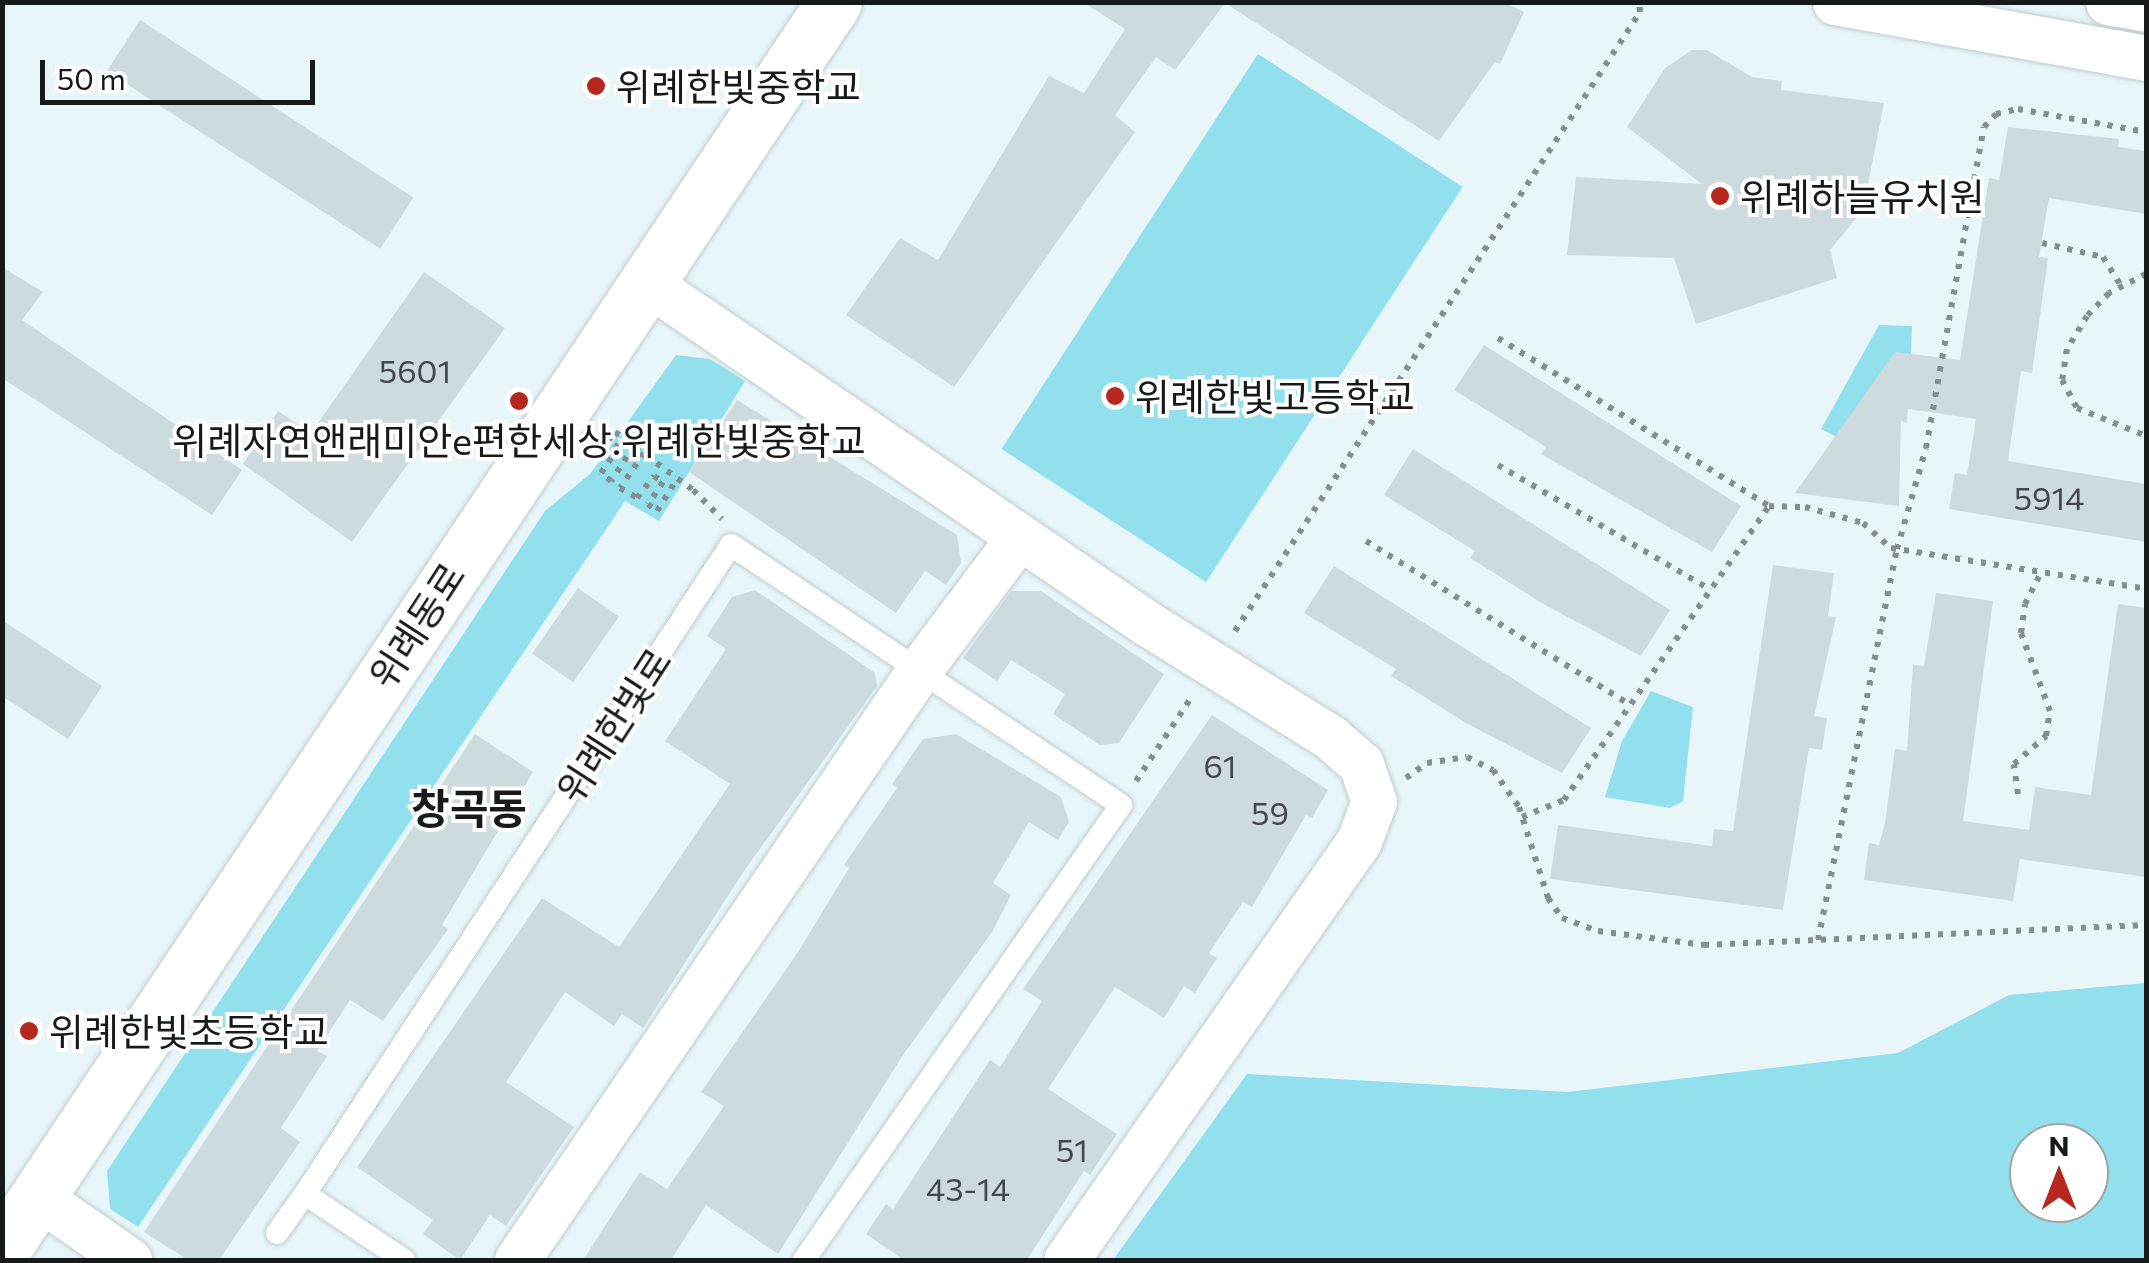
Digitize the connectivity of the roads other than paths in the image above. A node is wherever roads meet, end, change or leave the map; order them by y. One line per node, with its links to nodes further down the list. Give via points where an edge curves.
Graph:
1 (834, 2): 6 (street, 위례동로)
2 (1834, 2): 5 (street)
3 (2108, 2): 4 (street)
4 (2146, 9)
5 (2146, 58)
6 (643, 280): 7 (street); 10 (street, 위례동로)
7 (1018, 536): 8 (street); 17 (street, via 1330,738 1361,764 1374,802 1359,841)
8 (920, 669): 9 (lane, 위례한빛로, via 731,545); 15 (street); 16 (lane, via 1122,805)
9 (305, 1194): 11 (lane, 위례한빛로); 14 (lane)
10 (38, 1197): 12 (street, 위례동로); 13 (street)
11 (277, 1233)
12 (2, 1250)
13 (128, 1260)
14 (404, 1260)
15 (517, 1260)
16 (804, 1260)
17 (1066, 1260)

